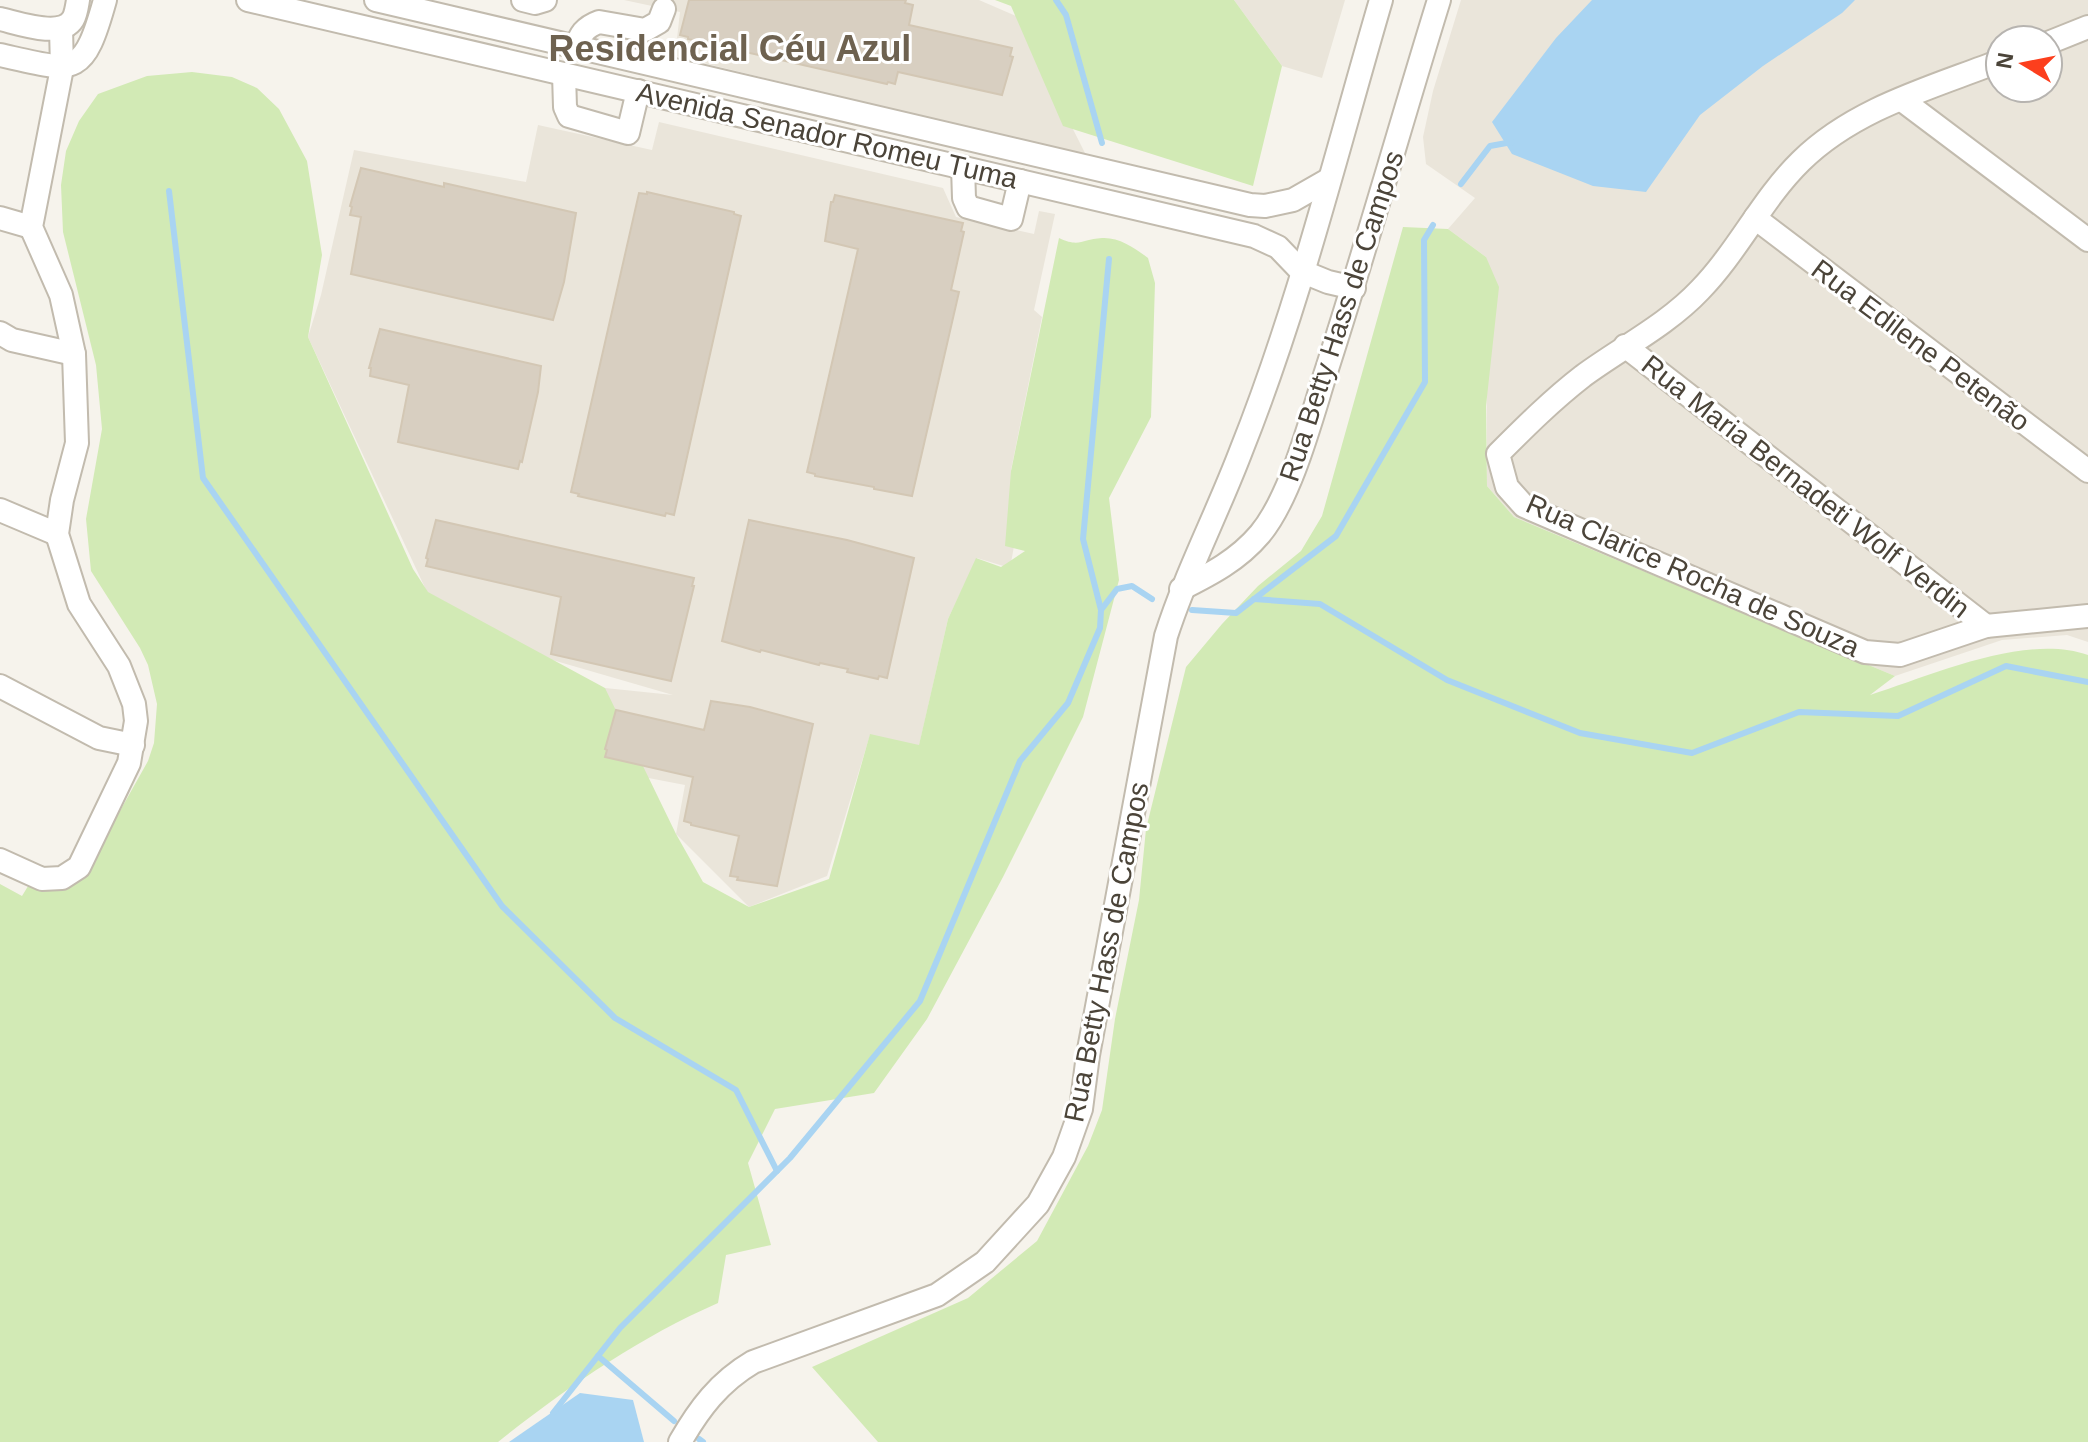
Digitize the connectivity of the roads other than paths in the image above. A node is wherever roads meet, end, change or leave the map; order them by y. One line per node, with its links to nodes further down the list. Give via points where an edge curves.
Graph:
1 (78, 0): 13 (street, via 73,19)
2 (105, 0): 18 (street, via 89,50)
3 (248, 0): 19 (street, Avenida Senador Romeu Tuma)
4 (376, 0): 9 (street, Avenida Senador Romeu Tuma)
5 (523, 0): 6 (street)
6 (545, 0)
7 (1381, 0): 23 (street, Rua Betty Hass de Campos)
8 (1437, 0): 30 (street, Rua Betty Hass de Campos)
9 (446, 8): 15 (street, Avenida Senador Romeu Tuma)
10 (664, 9): 15 (street, via 659,22 645,30 591,25 580,35)
11 (0, 19): 13 (street)
12 (2088, 27): 14 (street)
13 (61, 28): 18 (street)
14 (2064, 37)
15 (576, 49): 23 (street, Avenida Senador Romeu Tuma, via 1250,205 1293,200)
16 (0, 55): 18 (street)
17 (1984, 67): 21 (street, Rua Clarice Rocha de Souza)
18 (62, 68): 27 (street)
19 (564, 74): 20 (street, Avenida Senador Romeu Tuma); 20 (street, via 569,116 628,133)
20 (638, 91): 22 (street, Avenida Senador Romeu Tuma)
21 (1902, 100): 26 (street, Rua Clarice Rocha de Souza, via 1835,132 1800,161); 28 (street)
22 (963, 167): 24 (street, Avenida Senador Romeu Tuma); 24 (street, via 968,207 1011,219)
23 (1328, 180): 29 (street, Rua Betty Hass de Campos)
24 (1020, 181): 29 (street, Avenida Senador Romeu Tuma, via 1254,236 1278,247)
25 (0, 218): 27 (street)
26 (1755, 218): 32 (street, Rua Clarice Rocha de Souza, via 1700,290); 34 (street, Rua Edilene Petenão)
27 (31, 227): 33 (street, via 61,295)
28 (2088, 240)
29 (1301, 271): 30 (street); 37 (street, Rua Betty Hass de Campos, via 1241,451)
30 (1354, 288): 37 (street, Rua Betty Hass de Campos, via 1283,493 1261,533 1230,563)
31 (0, 333): 33 (street)
32 (1625, 346): 40 (street, Rua Maria Bernadeti Wolf Verdin); 40 (street, Rua Clarice Rocha de Souza, via 1550,402 1498,454 1507,487 1524,506 1865,652 1900,655)
33 (74, 354): 36 (street, via 77,443)
34 (2088, 471)
35 (0, 510): 36 (street)
36 (57, 534): 43 (street, via 79,604 119,666 134,704)
37 (1181, 589): 45 (street, Rua Betty Hass de Campos, via 1151,708 1081,1109 1064,1157 1038,1204 985,1262 937,1295 738,1371 708,1398)
38 (2088, 616): 39 (street, Rua Clarice Rocha de Souza)
39 (2035, 620): 40 (street, Rua Clarice Rocha de Souza); 41 (street, Rua Clarice Rocha de Souza)
40 (1986, 626)
41 (2088, 631)
42 (0, 686): 43 (street, via 99,738)
43 (133, 745): 44 (street, via 79,867 55,879 35,878)
44 (0, 860)
45 (680, 1442)

